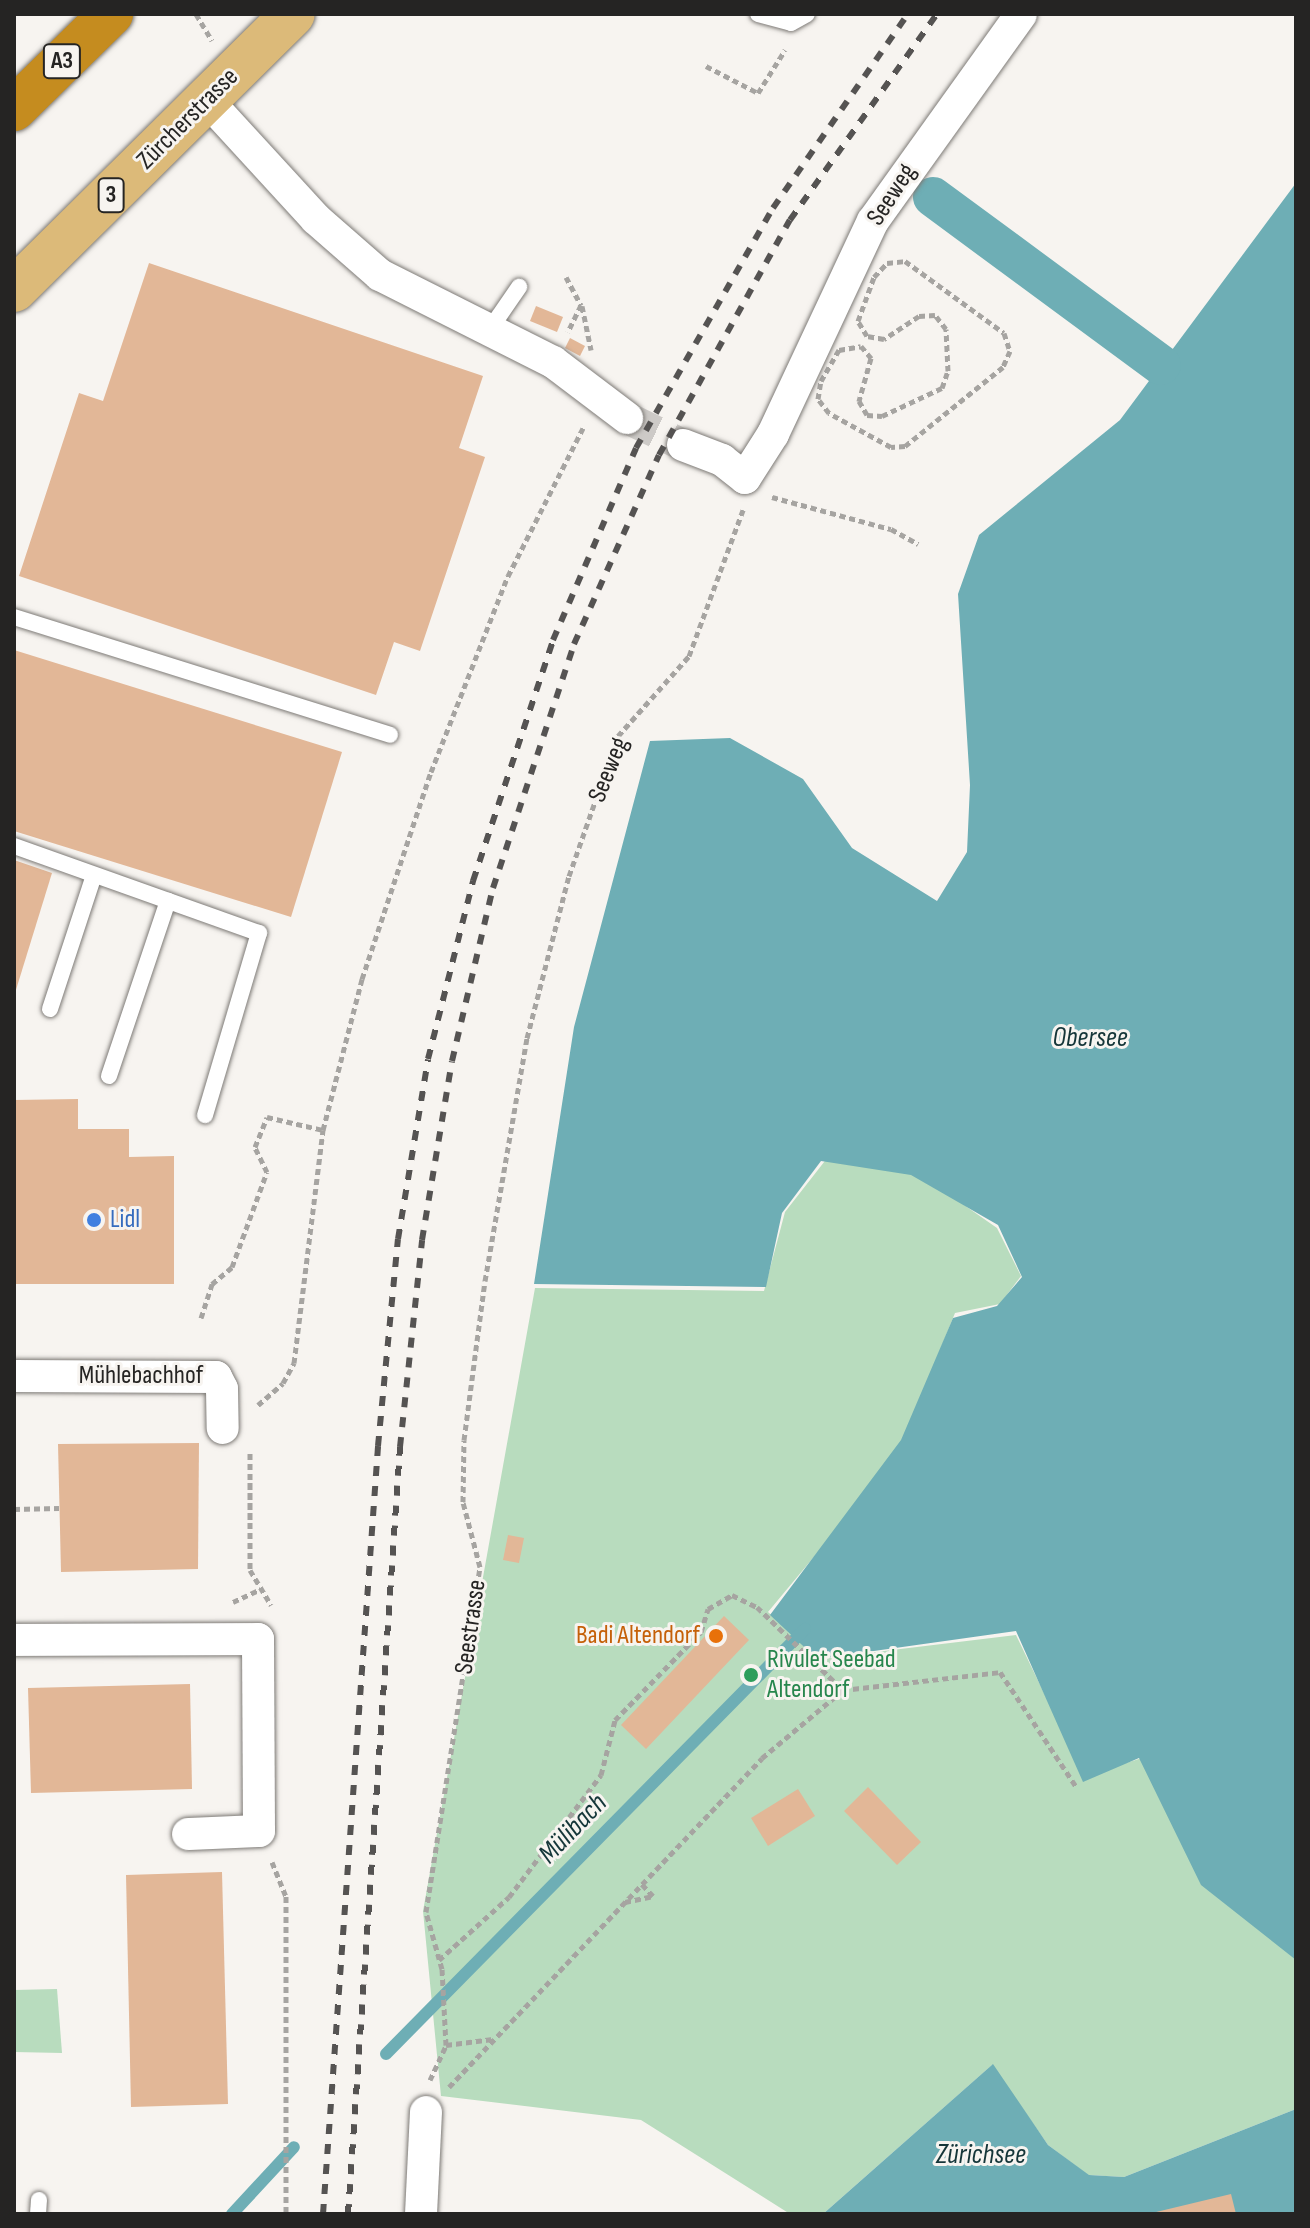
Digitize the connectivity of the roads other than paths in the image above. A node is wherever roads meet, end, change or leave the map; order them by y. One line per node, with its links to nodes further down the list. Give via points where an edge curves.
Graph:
1 (111, 14): 7 (highway, A3)
2 (293, 14): 6 (main road, Zürcherstrasse / 3)
3 (758, 14): 4 (lane, via 791,22)
4 (807, 14)
5 (1021, 14): 12 (street, Seeweg, via 873,221 773,434 745,478 722,460)
6 (207, 100): 9 (main road, Zürcherstrasse / 3); 10 (street, via 316,219 380,275)
7 (14, 109)
8 (519, 287): 10 (lane)
9 (14, 290)
10 (488, 332): 11 (street, via 553,362)
11 (627, 418)
12 (683, 445)
13 (14, 617): 14 (lane)
14 (390, 735)
15 (14, 846): 16 (lane)
16 (94, 875): 17 (lane); 18 (lane)
17 (168, 901): 19 (lane); 20 (lane, via 259,933)
18 (50, 1009)
19 (109, 1076)
20 (205, 1115)
21 (14, 1376): 22 (street, Mühlebachhof, via 216,1377 222,1389)
22 (223, 1428)
23 (14, 1640): 24 (street, via 258,1639 259,1831)
24 (188, 1834)
25 (426, 2112): 26 (street)
26 (421, 2214)

